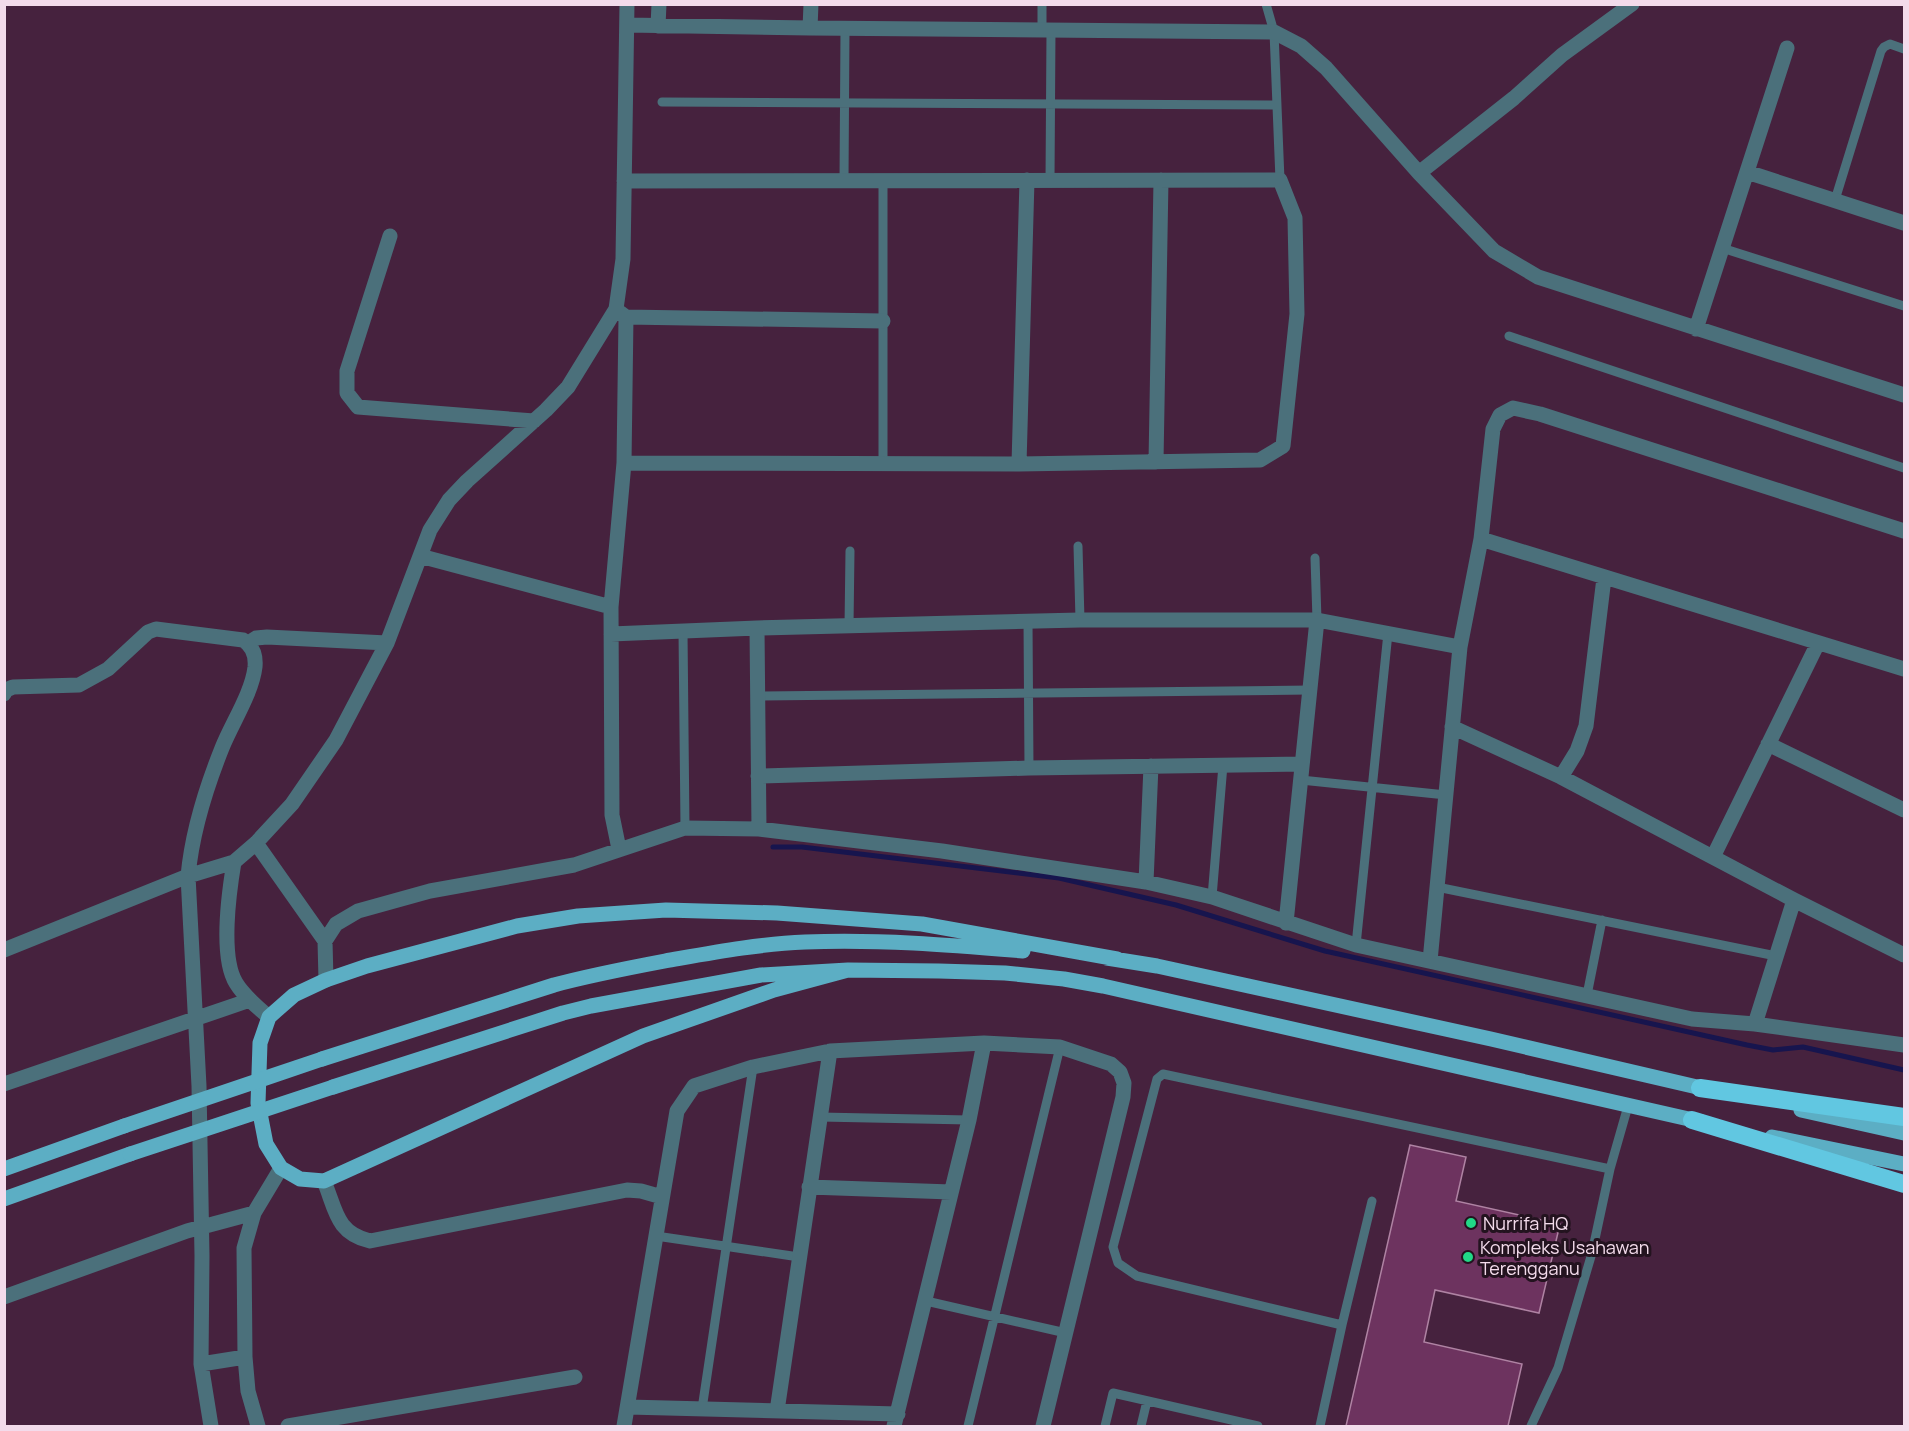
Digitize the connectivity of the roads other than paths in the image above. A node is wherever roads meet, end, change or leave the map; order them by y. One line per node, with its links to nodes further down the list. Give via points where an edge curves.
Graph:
1 (627, 4): 7 (street)
2 (659, 4): 8 (street)
3 (811, 4): 9 (street)
4 (1042, 4): 11 (lane)
5 (1266, 4): 12 (lane)
6 (1632, 4): 20 (street, via 1562,55)
7 (627, 25): 8 (street); 25 (street)
8 (658, 26): 9 (street)
9 (810, 28): 10 (street)
10 (845, 29): 11 (street); 16 (lane)
11 (1046, 30): 12 (street); 17 (lane)
12 (1274, 32): 18 (lane); 20 (street, via 1300,46 1326,68)
13 (1787, 48): 19 (street)
14 (1905, 49): 28 (lane, via 1890,44 1881,51)
15 (662, 102): 16 (lane)
16 (845, 103): 17 (lane); 26 (lane)
17 (1050, 104): 18 (lane); 22 (lane)
18 (1277, 105): 24 (lane)
19 (1747, 172): 28 (street); 31 (street)
20 (1419, 173): 35 (street, via 1494,250 1538,277)
21 (1027, 180): 22 (street); 27 (street); 42 (street)
22 (1050, 180): 23 (street)
23 (1161, 180): 24 (street); 39 (street)
24 (1280, 180): 39 (street, via 1295,218 1297,314 1283,446 1260,460)
25 (624, 181): 26 (street); 33 (street)
26 (844, 181): 27 (street)
27 (883, 181): 34 (lane)
28 (1834, 200): 29 (street)
29 (1905, 223)
30 (390, 236): 38 (street, via 347,371 347,393 358,407)
31 (1722, 248): 32 (lane); 35 (street)
32 (1905, 306)
33 (621, 313): 34 (street); 38 (street, via 568,387); 40 (street)
34 (883, 321): 41 (lane)
35 (1696, 329): 37 (street)
36 (1509, 336): 43 (lane)
37 (1905, 395)
38 (534, 421): 48 (street, via 449,500 433,523)
39 (1156, 462): 42 (street)
40 (624, 464): 41 (street); 51 (street)
41 (883, 464): 42 (street)
42 (1019, 464)
43 (1905, 468)
44 (1905, 531): 45 (street, via 1514,408 1500,415 1493,429)
45 (1482, 540): 50 (street); 63 (street)
46 (1078, 546): 52 (lane)
47 (850, 551): 55 (lane)
48 (420, 556): 51 (street); 61 (street)
49 (1315, 558): 53 (lane)
50 (1604, 578): 62 (street); 76 (street, via 1586,726)
51 (611, 607): 59 (street)
52 (1080, 620): 53 (street); 54 (street)
53 (1317, 620): 58 (street); 65 (street)
54 (1028, 621): 55 (street); 66 (lane)
55 (849, 626): 56 (street)
56 (757, 628): 57 (street); 68 (street)
57 (683, 631): 59 (street); 81 (lane)
58 (1388, 633): 63 (street); 78 (lane)
59 (611, 634): 84 (street, via 612,815)
60 (248, 643): 61 (street, via 267,637); 67 (street, via 156,629 118,661 79,685 14,687); 87 (street, via 255,655 255,669 213,772 191,848)
61 (387, 643): 83 (street, via 336,740 292,804)
62 (1818, 643): 64 (street); 70 (street)
63 (1461, 647): 69 (street)
64 (1905, 669)
65 (1310, 690): 66 (lane); 71 (street)
66 (1029, 693): 68 (lane); 74 (lane)
67 (4, 694)
68 (758, 696): 75 (street)
69 (1452, 727): 76 (street); 79 (street)
70 (1768, 744): 80 (street); 85 (street)
71 (1302, 764): 72 (street); 77 (street)
72 (1223, 765): 73 (street); 90 (lane)
73 (1151, 766): 74 (street); 88 (street)
74 (1029, 768): 75 (street)
75 (758, 776): 82 (street)
76 (1561, 777): 85 (street)
77 (1301, 780): 78 (lane); 93 (street)
78 (1372, 787): 79 (lane); 95 (lane)
79 (1446, 795): 89 (street)
80 (1905, 810)
81 (685, 828): 82 (street); 84 (street)
82 (759, 829): 88 (street, via 942,851)
83 (256, 843): 86 (street); 94 (street)
84 (619, 849): 94 (street, via 574,865 430,891 358,911 336,924)
85 (1713, 857): 91 (street)
86 (228, 864): 87 (street); 104 (street, via 228,963)
87 (192, 875): 96 (street); 106 (street)
88 (1146, 882): 90 (street)
89 (1437, 887): 92 (lane); 100 (street)
90 (1212, 897): 93 (street)
91 (1794, 900): 97 (street); 98 (street)
92 (1602, 921): 98 (lane); 103 (lane)
93 (1286, 923): 95 (street)
94 (325, 941): 102 (street)
95 (1356, 945): 100 (street)
96 (4, 950)
97 (1905, 955)
98 (1776, 956): 107 (street)
99 (1117, 959): 102 (main road, via 922,924 777,913 666,910 578,916 517,926); 114 (main road); 124 (main road, bridge, via 916,943 828,941 740,948 588,976 322,1059)
100 (1430, 961): 103 (street)
101 (848, 970): 115 (main road, via 994,973 1064,979 1158,997); 125 (main road, via 774,990 643,1036); 130 (main road, bridge, via 761,975 591,1006 531,1022)
102 (326, 980): 105 (main road, via 294,995)
103 (1587, 995): 107 (street, via 1692,1019)
104 (250, 1000): 105 (street); 106 (street)
105 (269, 1017): 122 (main road, via 260,1043 258,1103 266,1144)
106 (195, 1020): 113 (street); 133 (street)
107 (1755, 1024): 109 (street)
108 (984, 1043): 110 (street); 111 (street); 118 (street)
109 (1905, 1045)
110 (1060, 1047): 139 (lane); 141 (street, via 1111,1064 1124,1083)
111 (830, 1051): 112 (street); 116 (street)
112 (753, 1067): 129 (street, via 694,1086 677,1111); 135 (lane)
113 (4, 1084)
114 (1700, 1088): 117 (highway); 120 (main road)
115 (1628, 1106): 119 (main road); 123 (lane)
116 (820, 1116): 118 (lane); 127 (street)
117 (1905, 1117)
118 (969, 1119): 128 (street)
119 (1692, 1120): 121 (main road); 126 (highway)
120 (1905, 1133)
121 (1905, 1164)
122 (281, 1168): 125 (main road, via 300,1179); 132 (street)
123 (1610, 1168): 140 (lane, via 1163,1074 1157,1079 1113,1247 1118,1263 1137,1276); 160 (lane, via 1592,1253 1558,1368)
124 (4, 1169)
125 (324, 1180): 129 (street, via 342,1226 356,1238 370,1241 627,1190)
126 (1905, 1184)
127 (809, 1187): 128 (street); 136 (street)
128 (951, 1192): 138 (street)
129 (662, 1197): 134 (street)
130 (4, 1199)
131 (1372, 1201): 140 (lane)
132 (254, 1212): 133 (street); 142 (street, via 243,1248)
133 (207, 1225): 137 (street); 143 (street)
134 (656, 1236): 135 (lane); 146 (street)
135 (726, 1246): 136 (lane); 147 (lane)
136 (799, 1257): 148 (street)
137 (4, 1297)
138 (926, 1301): 139 (lane); 149 (street)
139 (995, 1316): 141 (lane); 154 (lane)
140 (1342, 1325): 159 (lane)
141 (1066, 1333): 155 (street)
142 (245, 1357): 143 (street); 151 (street, via 248,1391)
143 (201, 1364): 150 (street)
144 (575, 1377): 152 (street)
145 (1147, 1401): 156 (lane, via 1113,1393); 157 (lane); 158 (lane)
146 (628, 1407): 147 (street); 153 (street)
147 (702, 1409): 148 (street)
148 (777, 1411): 149 (street)
149 (896, 1420)
150 (211, 1426)
151 (258, 1426)
152 (288, 1426)
153 (624, 1426)
154 (968, 1426)
155 (1043, 1426)
156 (1105, 1426)
157 (1141, 1426)
158 (1258, 1426)
159 (1320, 1426)
160 (1531, 1426)

